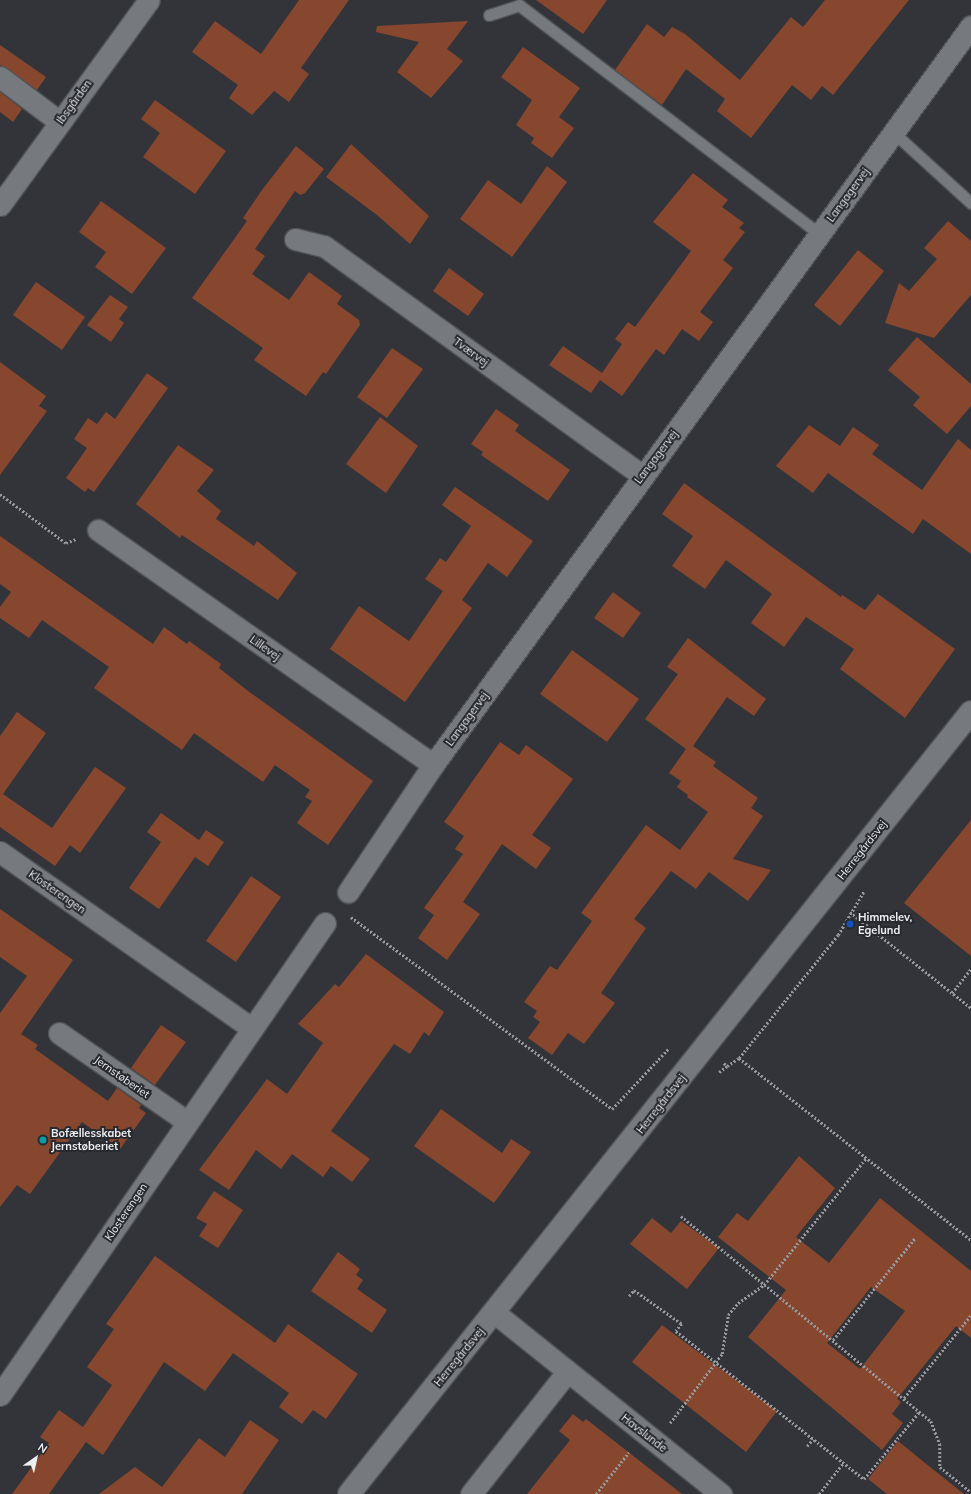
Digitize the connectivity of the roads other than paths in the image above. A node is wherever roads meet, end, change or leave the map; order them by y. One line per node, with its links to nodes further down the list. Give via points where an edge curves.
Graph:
1 (148, 0): 5 (street, Ibsgården)
2 (489, 15): 9 (lane, via 519,5)
3 (971, 26): 6 (street, Langagervej)
4 (0, 78): 5 (street)
5 (60, 122): 8 (street, Ibsgården)
6 (894, 133): 7 (lane); 9 (street, Langagervej)
7 (971, 203)
8 (0, 206)
9 (820, 234): 11 (street, Langagervej)
10 (295, 239): 11 (street, Tværvej, via 324,246)
11 (642, 475): 14 (street, Langagervej)
12 (98, 530): 14 (street, Lillevej)
13 (971, 712): 21 (street, Herregårdsvej)
14 (433, 765): 16 (street, Langagervej)
15 (0, 852): 18 (street, Klosterengen)
16 (346, 902)
17 (325, 923): 18 (street, Klosterengen)
18 (251, 1028): 20 (street, Klosterengen)
19 (59, 1033): 20 (street, Jernstøberiet)
20 (186, 1122): 23 (street, Klosterengen)
21 (494, 1313): 22 (street, Havslunde); 24 (street, Herregårdsvej)
22 (567, 1372): 25 (street); 26 (street, Havslunde)
23 (0, 1395)
24 (349, 1494)
25 (471, 1494)
26 (721, 1494)

